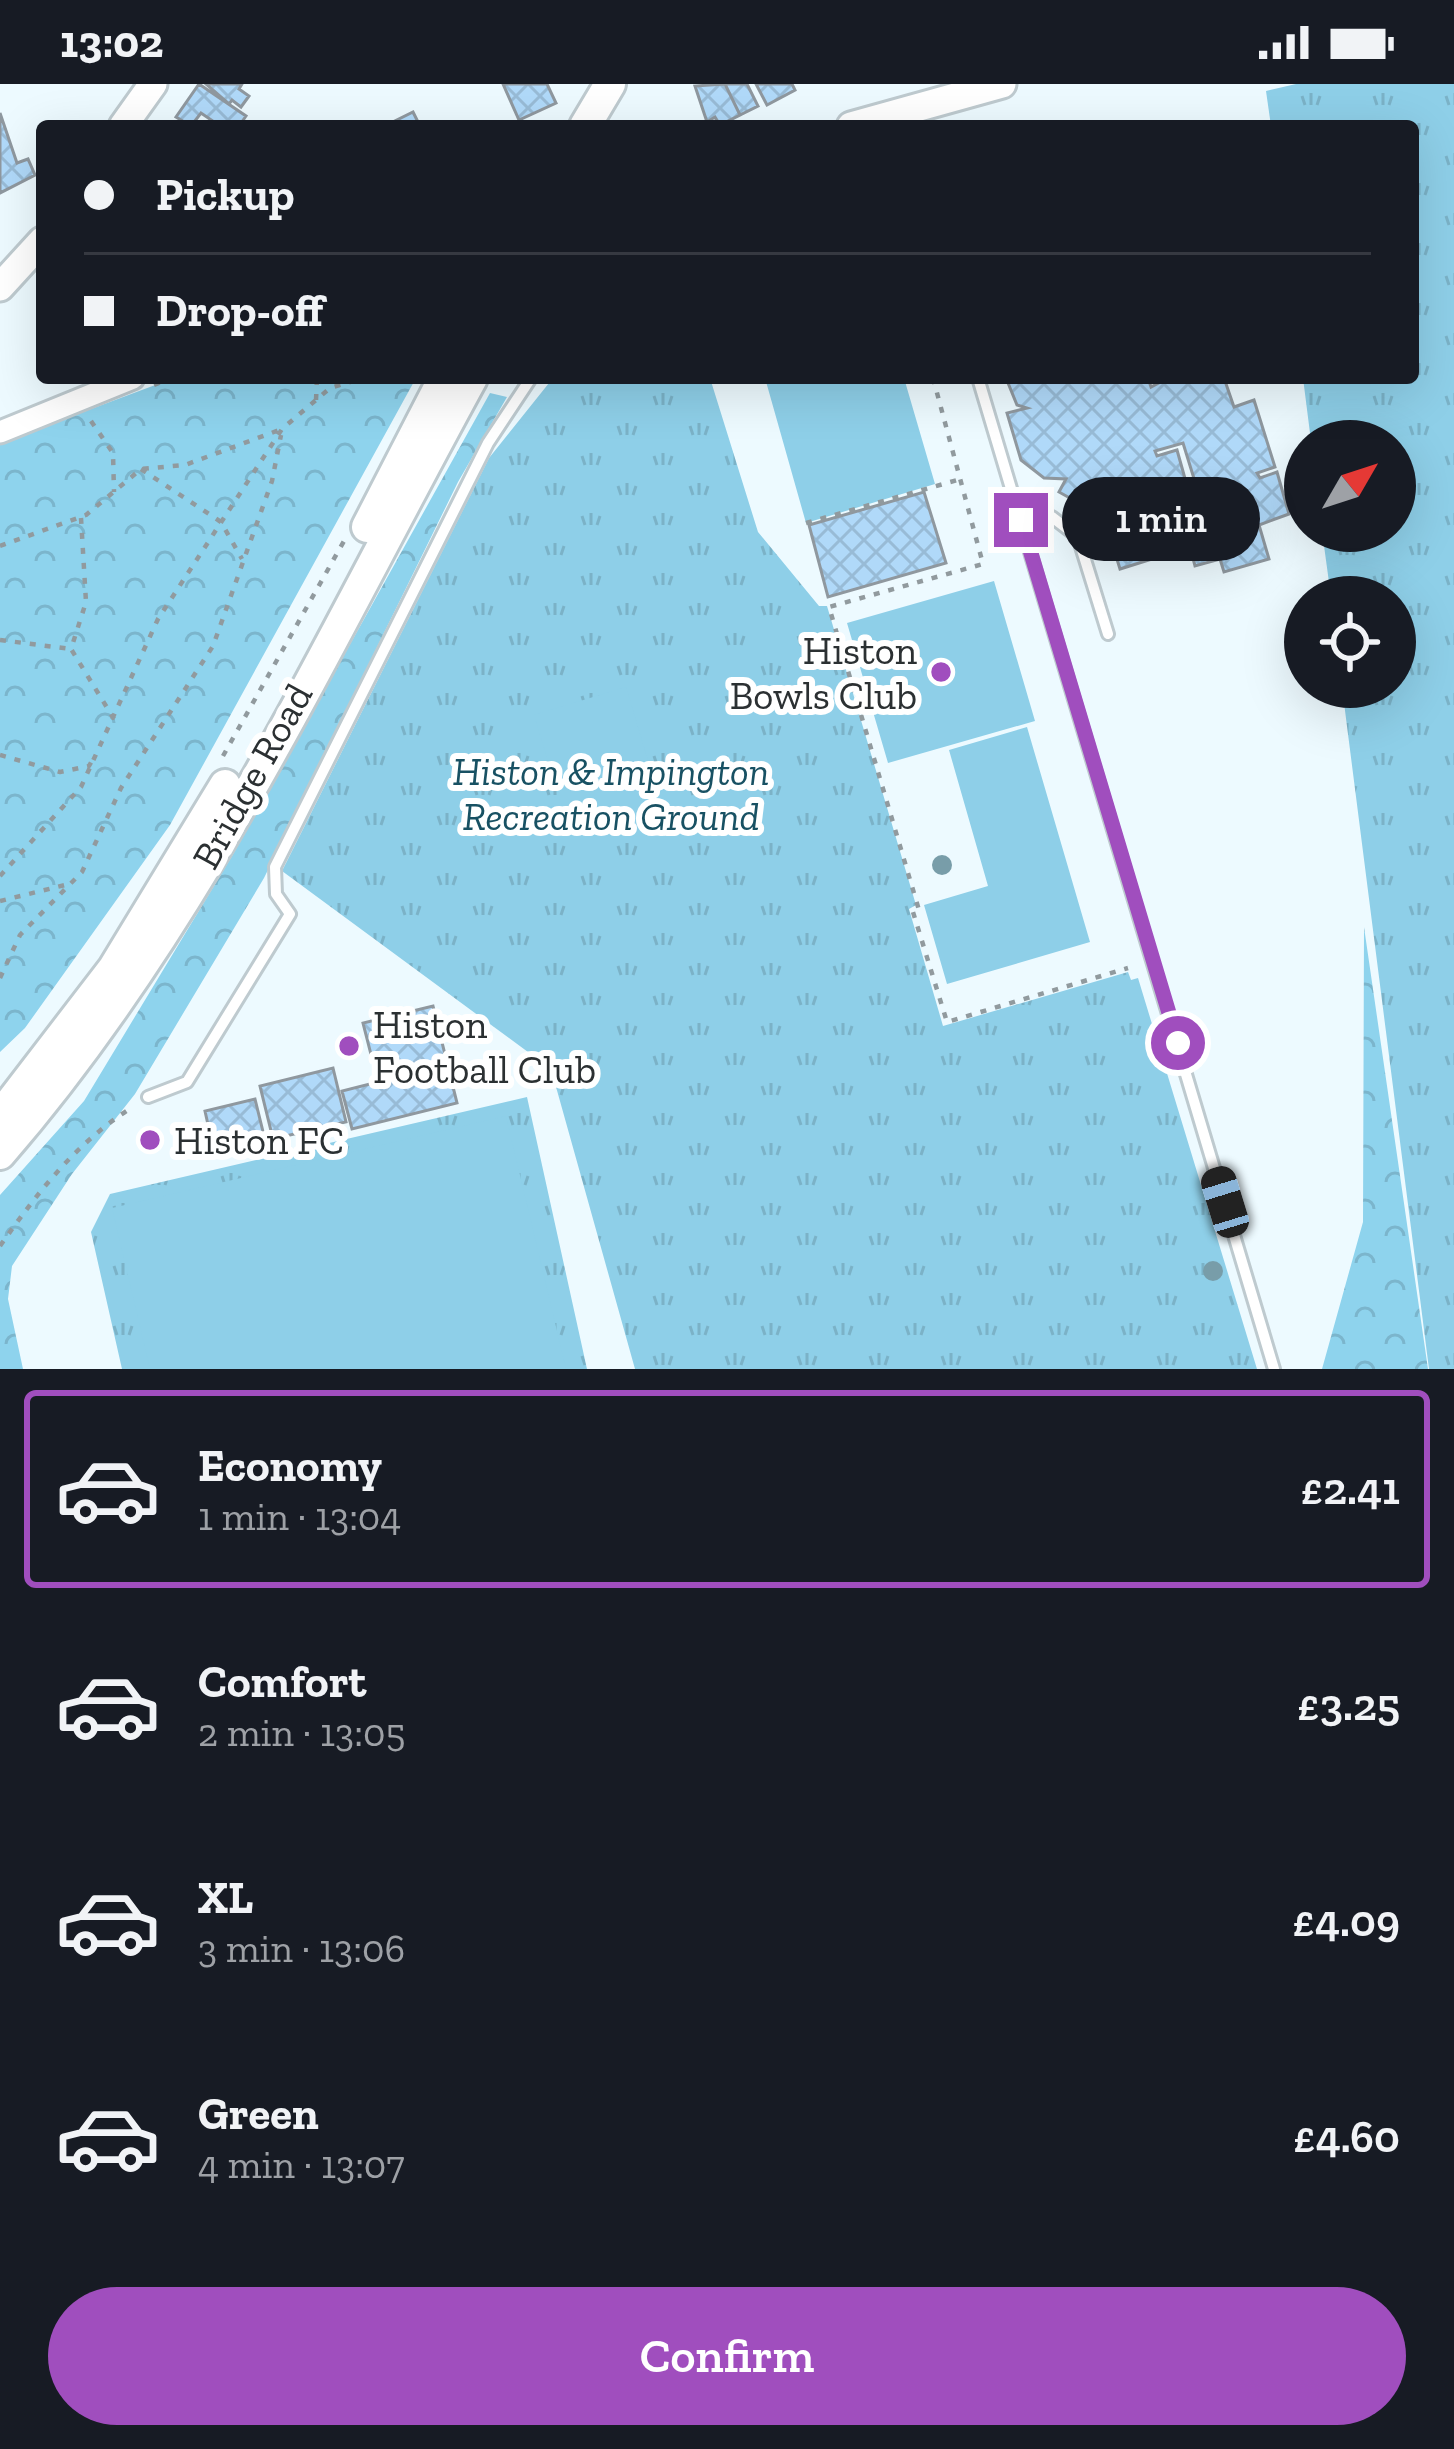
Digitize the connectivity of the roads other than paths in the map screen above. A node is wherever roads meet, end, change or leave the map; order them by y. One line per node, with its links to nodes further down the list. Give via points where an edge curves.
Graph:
1 (153, 84): 5 (street)
2 (610, 84): 6 (main road); 7 (main road)
3 (628, 84): 8 (main road)
4 (1002, 84): 9 (street)
5 (127, 120)
6 (588, 120)
7 (602, 120)
8 (605, 120)
9 (901, 120)
10 (36, 248): 11 (street)
11 (0, 287)
12 (119, 384): 17 (street)
13 (441, 384): 21 (main road, Bridge Road, via 196,837 113,969)
14 (469, 384): 22 (main road, Bridge Road, via 215,845 132,980)
15 (527, 384): 20 (lane, via 466,487 275,867 276,894 290,914 187,1082)
16 (980, 384): 18 (lane)
17 (0, 432)
18 (1021, 520): 19 (lane, via 1052,517 1078,537); 23 (lane)
19 (1108, 634)
20 (148, 1097)
21 (0, 1116)
22 (0, 1154)
23 (1274, 1369)

